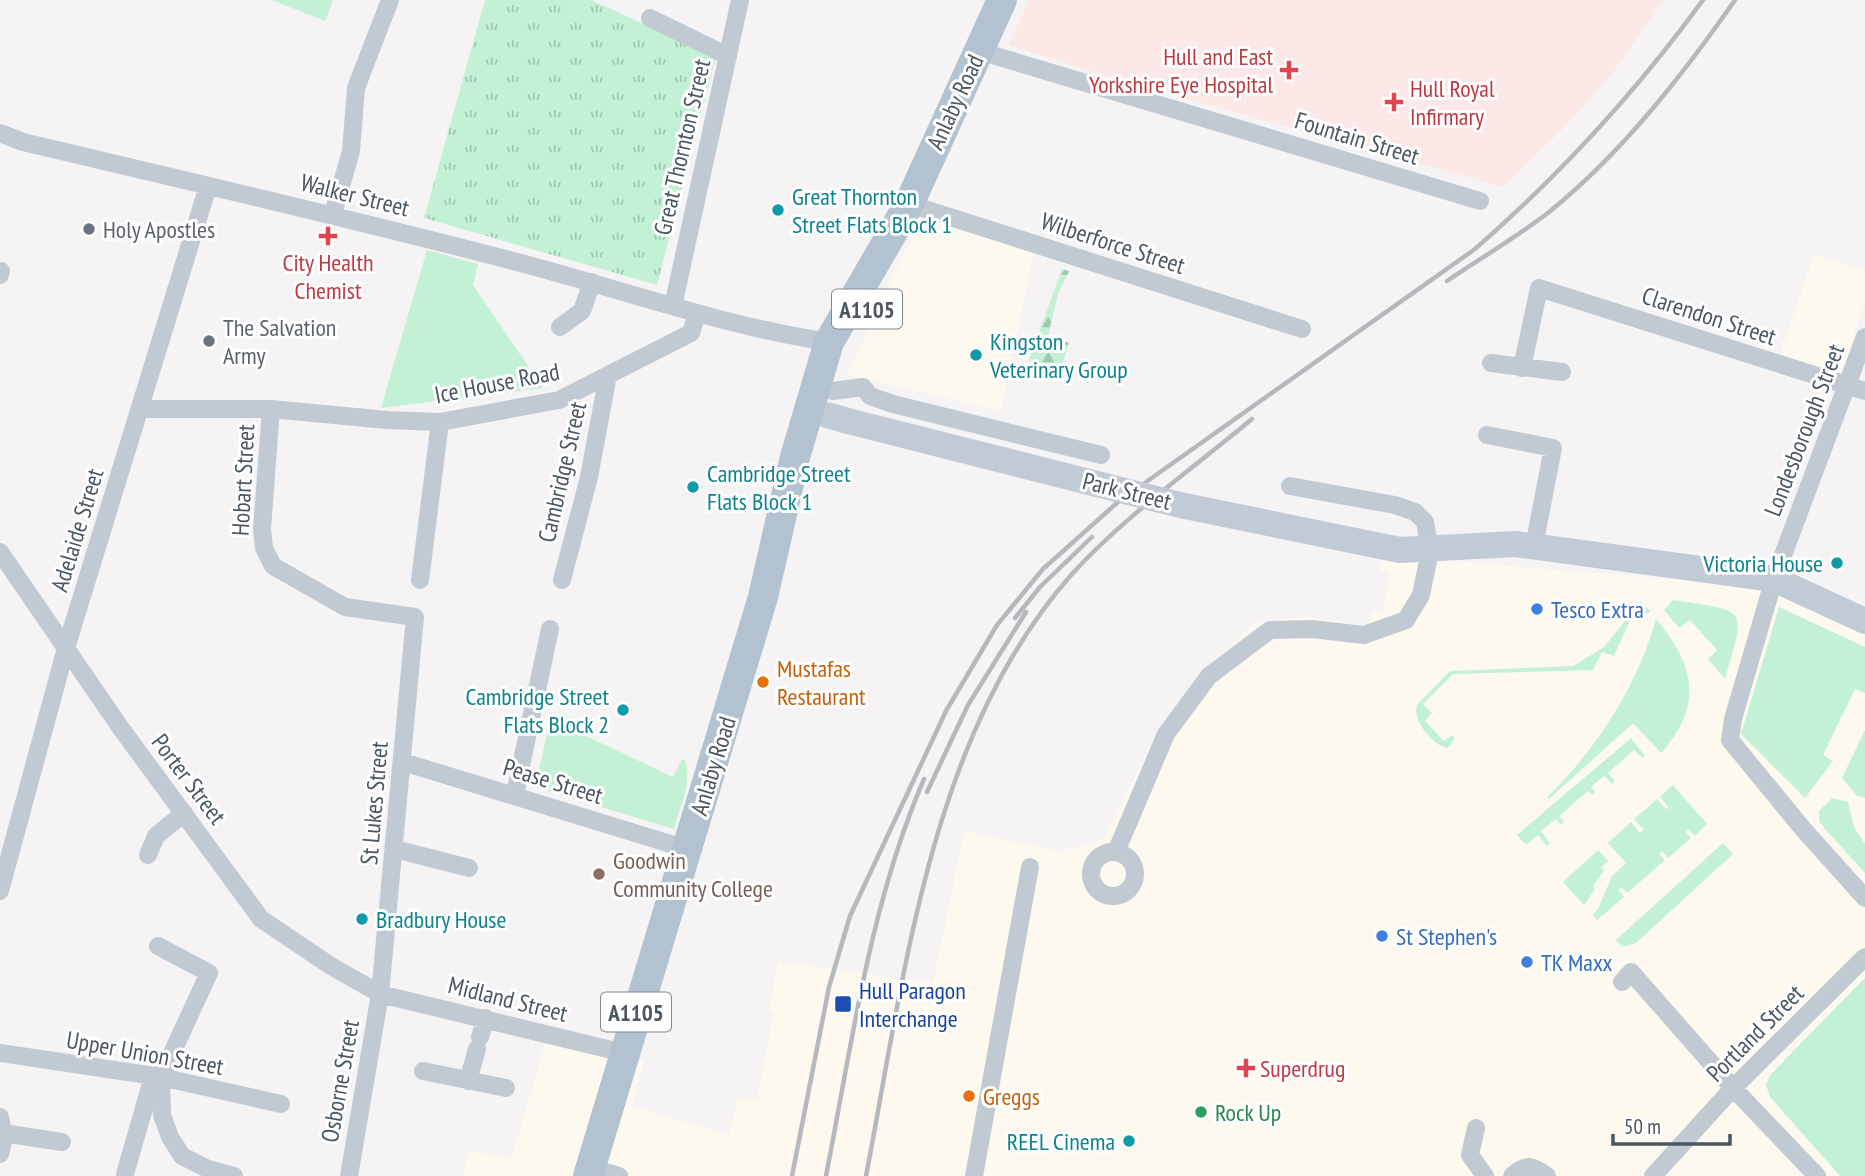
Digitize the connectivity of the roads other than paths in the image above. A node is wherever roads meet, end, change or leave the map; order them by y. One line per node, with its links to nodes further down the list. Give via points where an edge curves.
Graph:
1 (390, 0): 11 (street, via 356,88 351,151)
2 (740, 0): 6 (street, Great Thornton Street)
3 (1002, 0): 5 (main road, Anlaby Road / A1105)
4 (650, 18): 6 (street)
5 (979, 51): 9 (street, Fountain Street); 10 (main road, Anlaby Road / A1105)
6 (728, 56): 13 (street, Great Thornton Street)
7 (0, 133): 8 (street, Walker Street)
8 (208, 186): 11 (street, Walker Street); 25 (street, Adelaide Street)
9 (1480, 201)
10 (909, 204): 16 (street, Wilberforce Street); 18 (main road, Anlaby Road / A1105); 26 (main road, Anlaby Road / A1105, via 905,228)
11 (333, 214): 12 (street, Walker Street)
12 (592, 282): 13 (street, Walker Street); 15 (street, via 582,311)
13 (673, 306): 14 (street, Walker Street)
14 (697, 313): 18 (street); 22 (street, Ice House Road, via 691,334)
15 (561, 327)
16 (1302, 329)
17 (1865, 337): 23 (street, Londesborough Street)
18 (829, 342): 26 (main road, Anlaby Road / A1105)
19 (1491, 363): 20 (street)
20 (1522, 368): 21 (street); 23 (street, Clarendon Street, via 1539,288)
21 (1562, 373)
22 (608, 374): 27 (street, Ice House Road, via 559,400); 36 (street, Cambridge Street, via 589,477)
23 (1857, 388): 34 (street, Londesborough Street)
24 (271, 408): 25 (street, Ice House Road); 27 (street, Ice House Road); 37 (street, Hobart Street, via 262,528 264,548 273,566 345,607)
25 (141, 409): 40 (street, Adelaide Street)
26 (829, 411): 29 (street, Park Street, via 863,387 870,396 893,404); 32 (street, Park Street, bridge, via 1180,505 1400,550); 45 (main road, Anlaby Road / A1105, via 793,465 764,597)
27 (440, 422): 35 (street)
28 (1487, 435): 31 (street, via 1553,447)
29 (1101, 455)
30 (1290, 486): 32 (street, via 1415,512 1425,522)
31 (1534, 547): 32 (street, Park Street, via 1515,544); 34 (street, Park Street)
32 (1430, 551): 46 (street, via 1421,595 1406,620 1364,635 1270,630 1209,676 1166,734)
33 (0, 552): 40 (street, Porter Street)
34 (1774, 579): 38 (street, Park Street); 51 (street, Londesborough Street, via 1732,719 1730,740)
35 (420, 580)
36 (562, 580)
37 (415, 617): 41 (street, St Lukes Street)
38 (1865, 621)
39 (550, 629): 42 (street)
40 (66, 648): 43 (street, Porter Street); 50 (street, Adelaide Street)
41 (403, 762): 42 (street, Pease Street); 44 (street, St Lukes Street)
42 (514, 794): 45 (street, Pease Street)
43 (184, 813): 47 (street, via 156,836); 55 (street, Porter Street, via 261,919)
44 (395, 849): 49 (street); 55 (street, St Lukes Street)
45 (687, 849): 58 (main road, Anlaby Road / A1105)
46 (1116, 852)
47 (148, 855)
48 (1030, 867): 74 (street)
49 (469, 868)
50 (0, 891)
51 (1865, 898)
52 (158, 946): 60 (street, via 209,972)
53 (1865, 957): 63 (street, Portland Street)
54 (1622, 982): 63 (street, via 1632,972)
55 (380, 993): 56 (street, Midland Street); 72 (street, Osborne Street)
56 (486, 1018): 58 (street, Midland Street); 61 (street)
57 (0, 1053): 60 (street, Upper Union Street)
58 (624, 1053): 69 (main road, Anlaby Road / A1105)
59 (423, 1072): 61 (street)
60 (157, 1077): 64 (street, Upper Union Street); 70 (street); 71 (street, via 162,1115 182,1156)
61 (468, 1080): 62 (street)
62 (506, 1088)
63 (1733, 1088): 78 (street, Portland Street); 79 (street)
64 (281, 1104)
65 (1, 1125): 67 (street); 68 (street)
66 (1476, 1128): 75 (street, via 1470,1155)
67 (62, 1142)
68 (0, 1154)
69 (589, 1171): 73 (street)
70 (125, 1174)
71 (234, 1176)
72 (349, 1176)
73 (619, 1176)
74 (974, 1176)
75 (1485, 1176)
76 (1512, 1176): 77 (street, via 1524,1166 1532,1166)
77 (1547, 1176)
78 (1653, 1176)
79 (1817, 1176)

